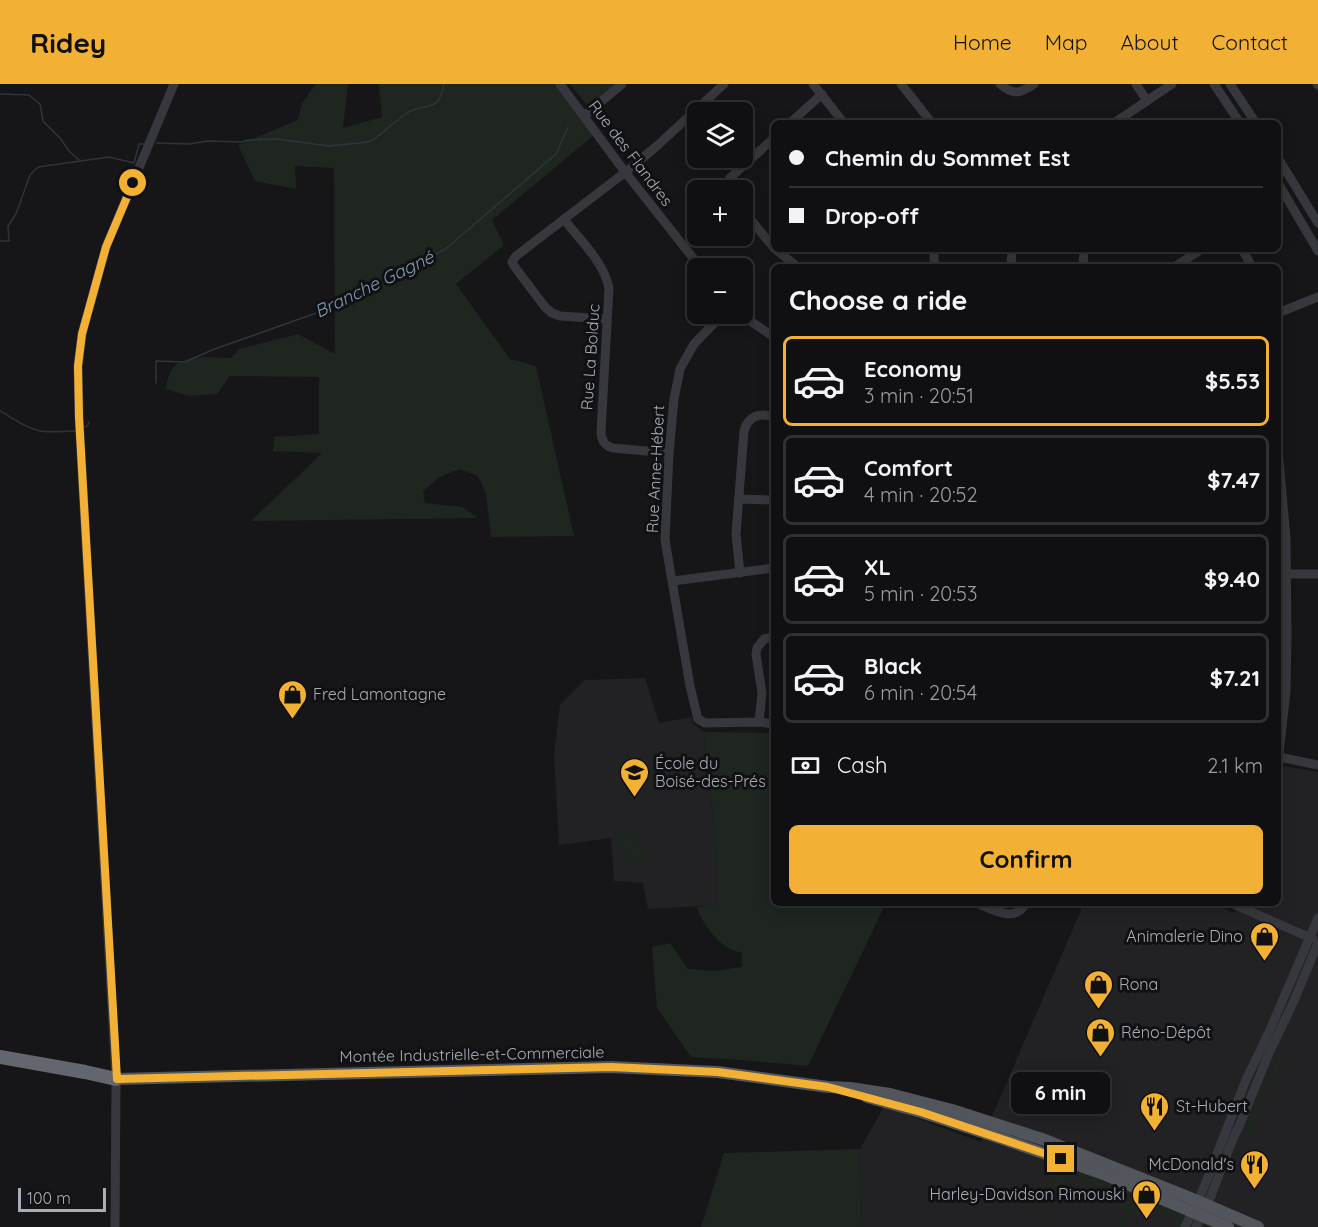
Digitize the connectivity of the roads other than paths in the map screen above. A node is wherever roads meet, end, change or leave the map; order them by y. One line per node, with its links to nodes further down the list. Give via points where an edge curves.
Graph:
1 (174, 84): 66 (street, via 106,247 82,334 78,366)
2 (560, 84): 15 (street, Rue des Flandres)
3 (622, 84): 15 (street)
4 (724, 84): 24 (street)
5 (813, 84): 13 (street)
6 (901, 84): 18 (street)
7 (1000, 84): 8 (street, via 1016,92)
8 (1034, 84)
9 (1136, 84): 14 (street)
10 (1172, 84): 14 (street)
11 (1214, 84): 20 (street)
12 (1230, 84): 21 (street)
13 (822, 94): 16 (street); 17 (street)
14 (1147, 101): 19 (street)
15 (584, 116): 24 (street, Rue des Flandres)
16 (793, 120)
17 (842, 120)
18 (930, 120)
19 (1118, 120)
20 (1238, 120)
21 (1254, 120)
22 (771, 142): 25 (street)
23 (1281, 163): 29 (street)
24 (625, 172): 27 (street); 34 (street, Rue des Flandres)
25 (729, 180)
26 (1281, 188): 31 (street)
27 (564, 219): 39 (street, Rue La Bolduc, via 606,276); 39 (street, via 516,256 513,264 550,312)
28 (753, 222): 30 (street)
29 (1318, 223)
30 (771, 243)
31 (1318, 250)
32 (780, 252): 35 (street)
33 (1197, 252): 36 (street)
34 (693, 258)
35 (794, 264)
36 (1179, 264)
37 (1318, 297): 38 (street)
38 (1281, 312)
39 (606, 319): 44 (street, Rue La Bolduc, via 603,442 613,448)
40 (753, 323): 42 (street)
41 (713, 324): 44 (street, Rue Anne-Hébert, via 694,344 680,369)
42 (771, 335)
43 (771, 416): 45 (street, via 754,416 745,427)
44 (669, 453): 52 (street, Rue Anne-Hébert, via 665,540)
45 (739, 499): 46 (street); 49 (street)
46 (771, 500)
47 (1281, 506): 50 (street, via 1286,538)
48 (771, 568): 49 (street)
49 (740, 573): 52 (street)
50 (1282, 574): 51 (street); 56 (street, via 1286,691)
51 (1318, 574)
52 (673, 581): 54 (street, Rue Anne-Hébert, via 698,719 705,723)
53 (771, 638): 54 (street, via 764,639 756,654 762,693)
54 (759, 722): 55 (street)
55 (771, 724)
56 (1281, 734)
57 (1281, 759): 58 (street)
58 (1318, 765)
59 (984, 906): 60 (street, via 1011,915)
60 (1023, 906)
61 (1238, 906): 63 (street)
62 (1318, 918): 63 (street)
63 (1315, 941): 67 (street, via 1293,1003)
64 (0, 1057): 66 (highway)
65 (0, 1067): 66 (highway, via 86,1079)
66 (117, 1079): 67 (main road, Montée Industrielle-et-Commerciale, via 611,1067 718,1072 850,1088 952,1110 1045,1140); 68 (street)
67 (1199, 1212): 69 (street); 70 (main road, Montée Industrielle-et-Commerciale); 71 (main road, Montée Industrielle-et-Commerciale)
68 (115, 1227)
69 (1185, 1227)
70 (1228, 1227)
71 (1258, 1227)

